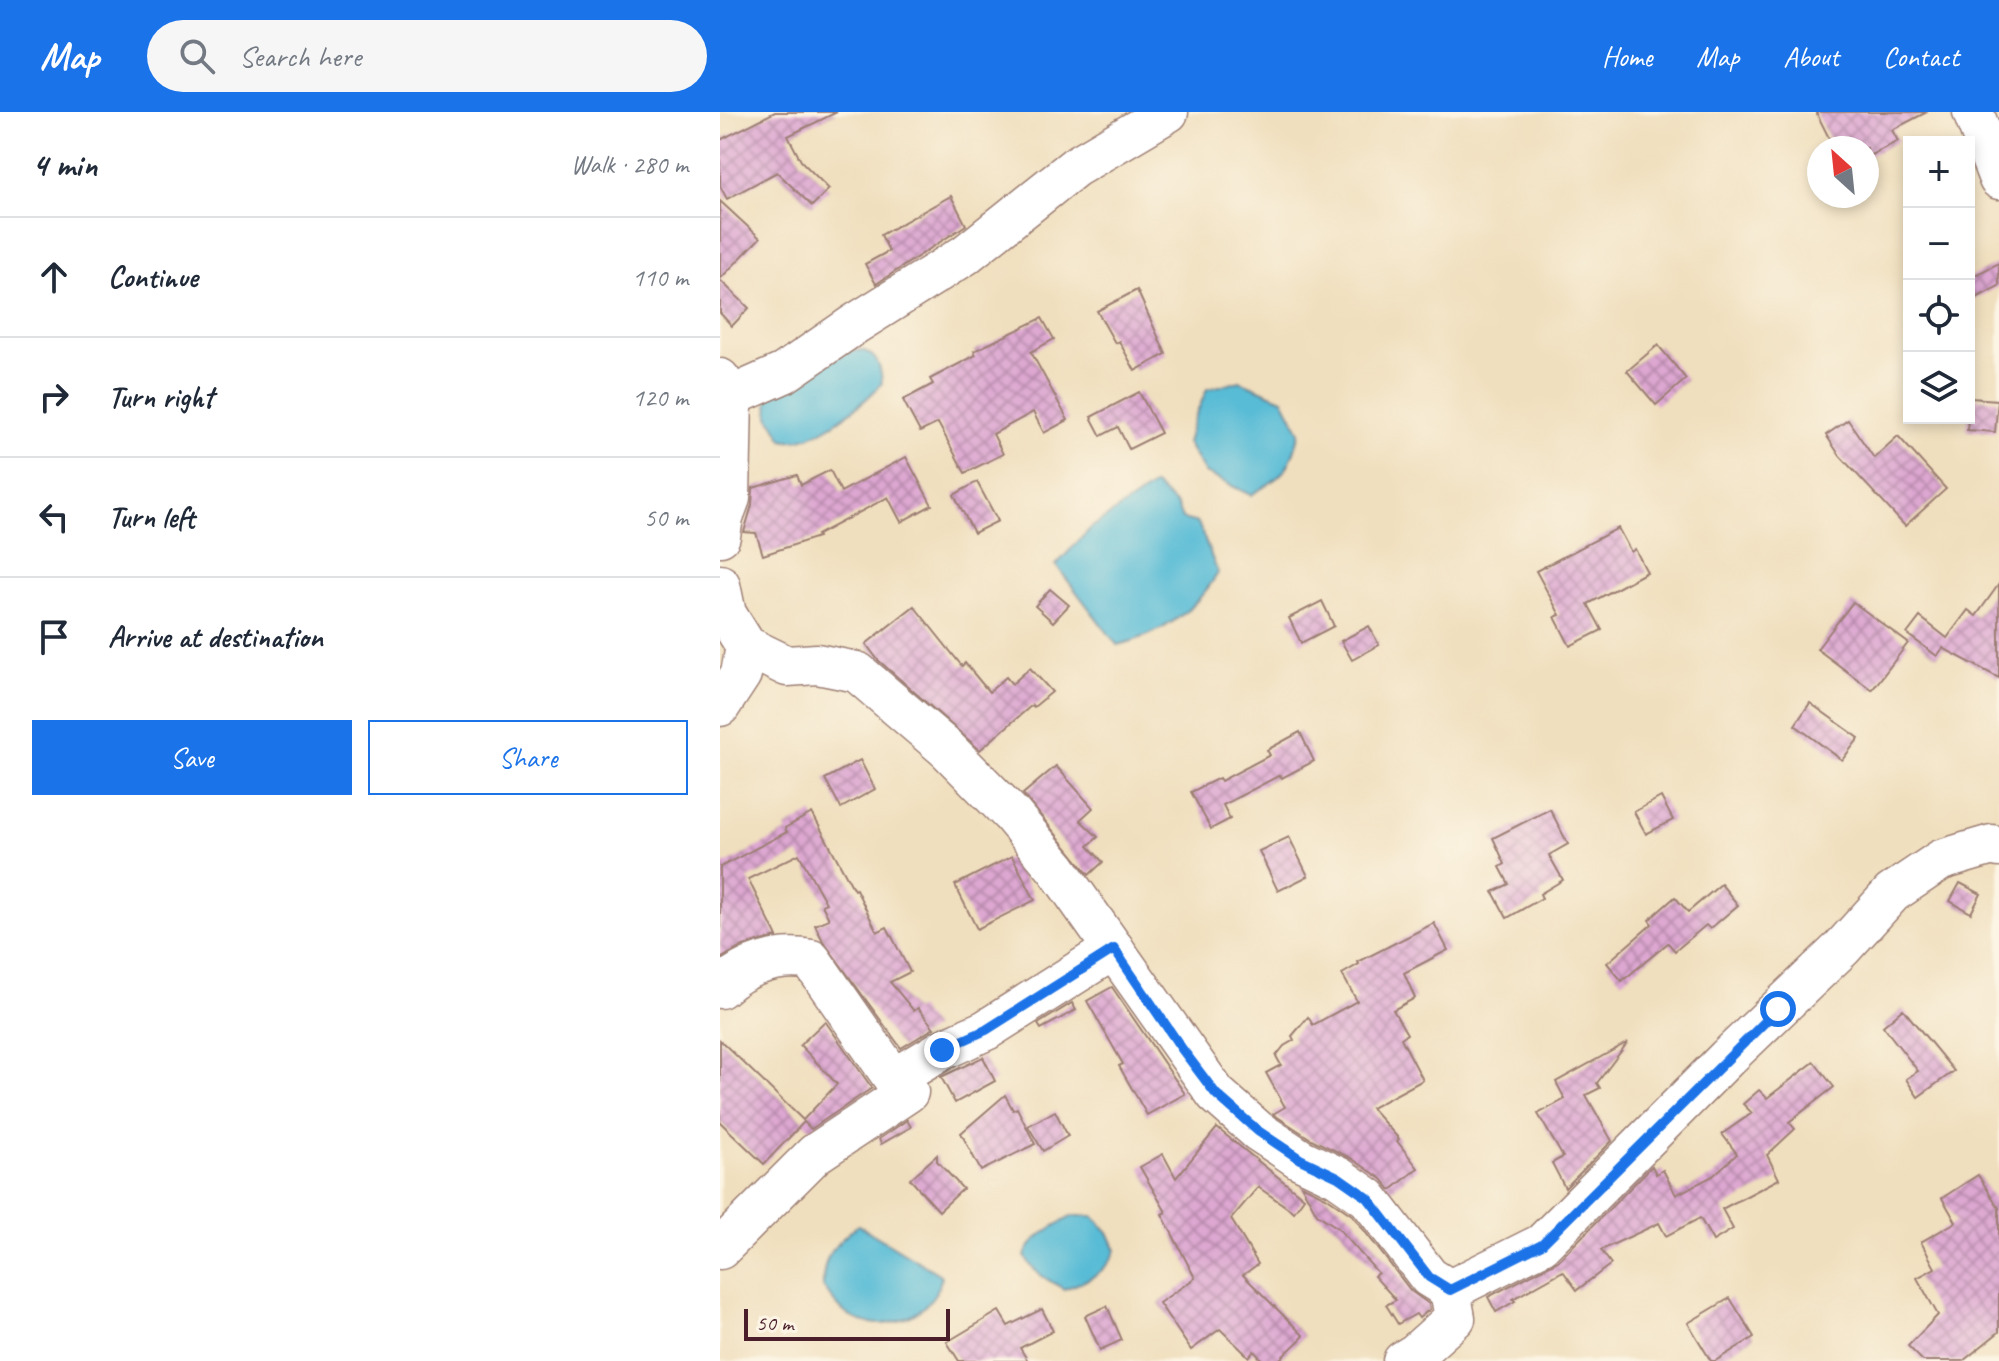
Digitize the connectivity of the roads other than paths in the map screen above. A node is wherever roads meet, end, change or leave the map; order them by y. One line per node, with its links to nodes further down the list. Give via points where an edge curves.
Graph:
1 (1168, 112): 4 (street, via 1075,167 965,255 784,373)
2 (1973, 112): 3 (street)
3 (1999, 179)
4 (726, 388): 5 (street, via 730,498)
5 (720, 536)
6 (720, 585): 7 (street, via 726,614)
7 (746, 646): 8 (street, via 741,674); 10 (street, via 787,666 817,664 857,672 879,690 1012,815)
8 (720, 706)
9 (1999, 847): 14 (street, via 1941,860 1892,893 1542,1244)
10 (1114, 949): 12 (street, via 986,1030); 14 (street, via 1216,1094 1258,1131 1368,1198 1429,1277)
11 (728, 981): 12 (street, via 788,955 811,960)
12 (894, 1079): 13 (street, via 908,1092 815,1154)
13 (720, 1249)
14 (1450, 1290): 15 (street, via 1455,1318)
15 (1403, 1361)

